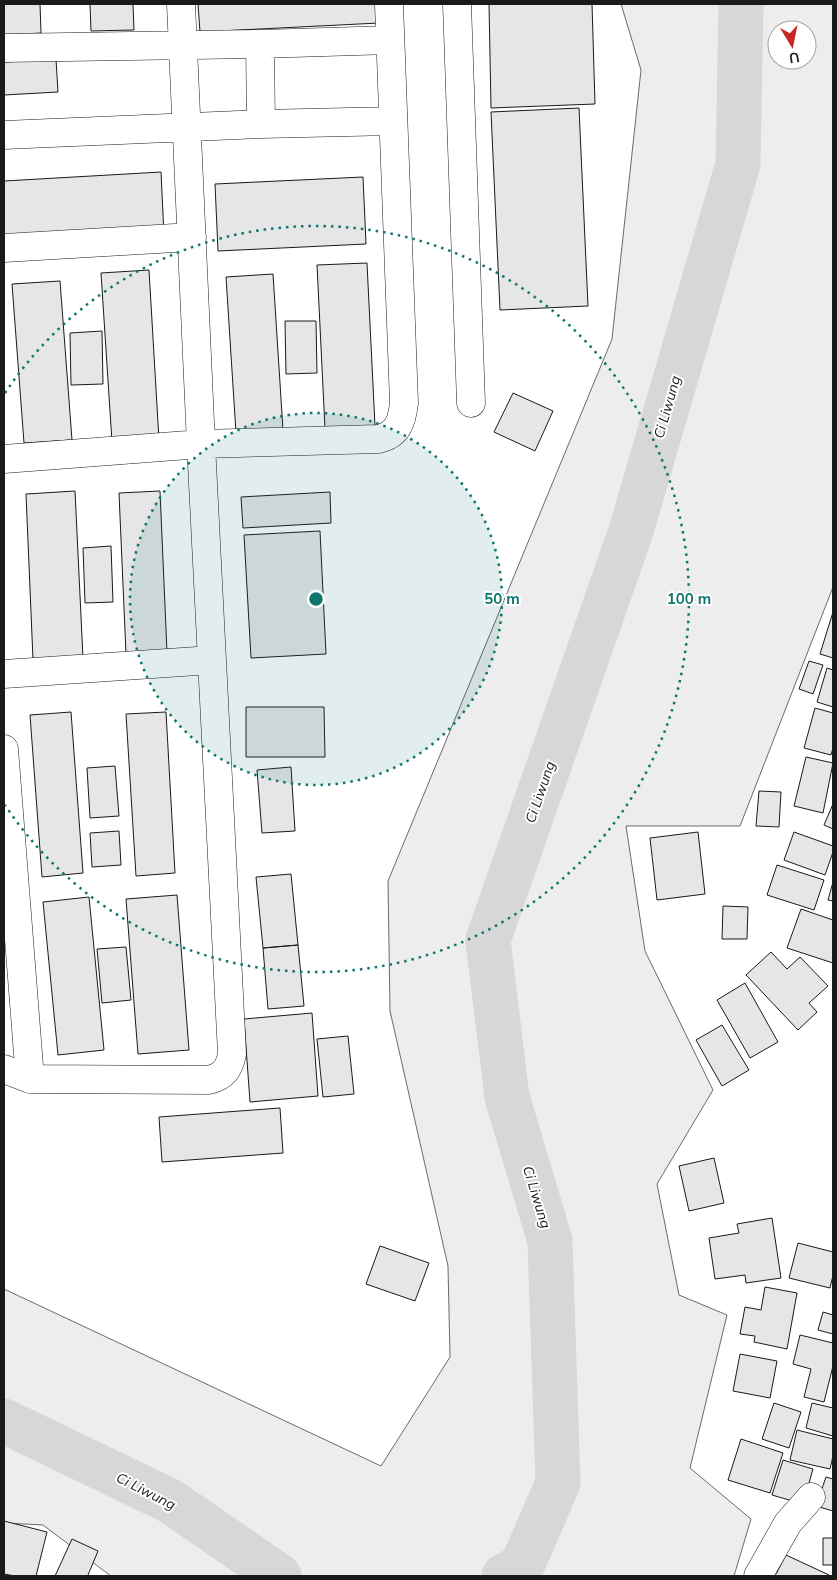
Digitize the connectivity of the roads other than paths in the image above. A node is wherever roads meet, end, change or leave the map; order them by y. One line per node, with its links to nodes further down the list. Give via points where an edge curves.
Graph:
1 (181, 4): 6 (street)
2 (389, 4): 4 (street)
3 (457, 4): 14 (street)
4 (390, 40): 5 (street); 8 (street)
5 (260, 44): 6 (street); 9 (street)
6 (183, 46): 7 (street); 10 (street)
7 (4, 48)
8 (393, 121): 9 (street); 15 (street, via 404,403 402,420 391,434 378,439)
9 (261, 124): 10 (street)
10 (187, 127): 11 (street); 12 (street)
11 (4, 134)
12 (192, 237): 13 (street); 15 (street)
13 (4, 248)
14 (472, 403)
15 (201, 444): 16 (street); 17 (street)
16 (4, 459)
17 (212, 660): 18 (street); 21 (street, via 232,1043 230,1065 225,1072 209,1080)
18 (4, 674)
19 (4, 749): 21 (street)
20 (4, 1069): 21 (street)
21 (30, 1079)
22 (811, 1497): 23 (street, via 788,1523)
23 (758, 1576)

